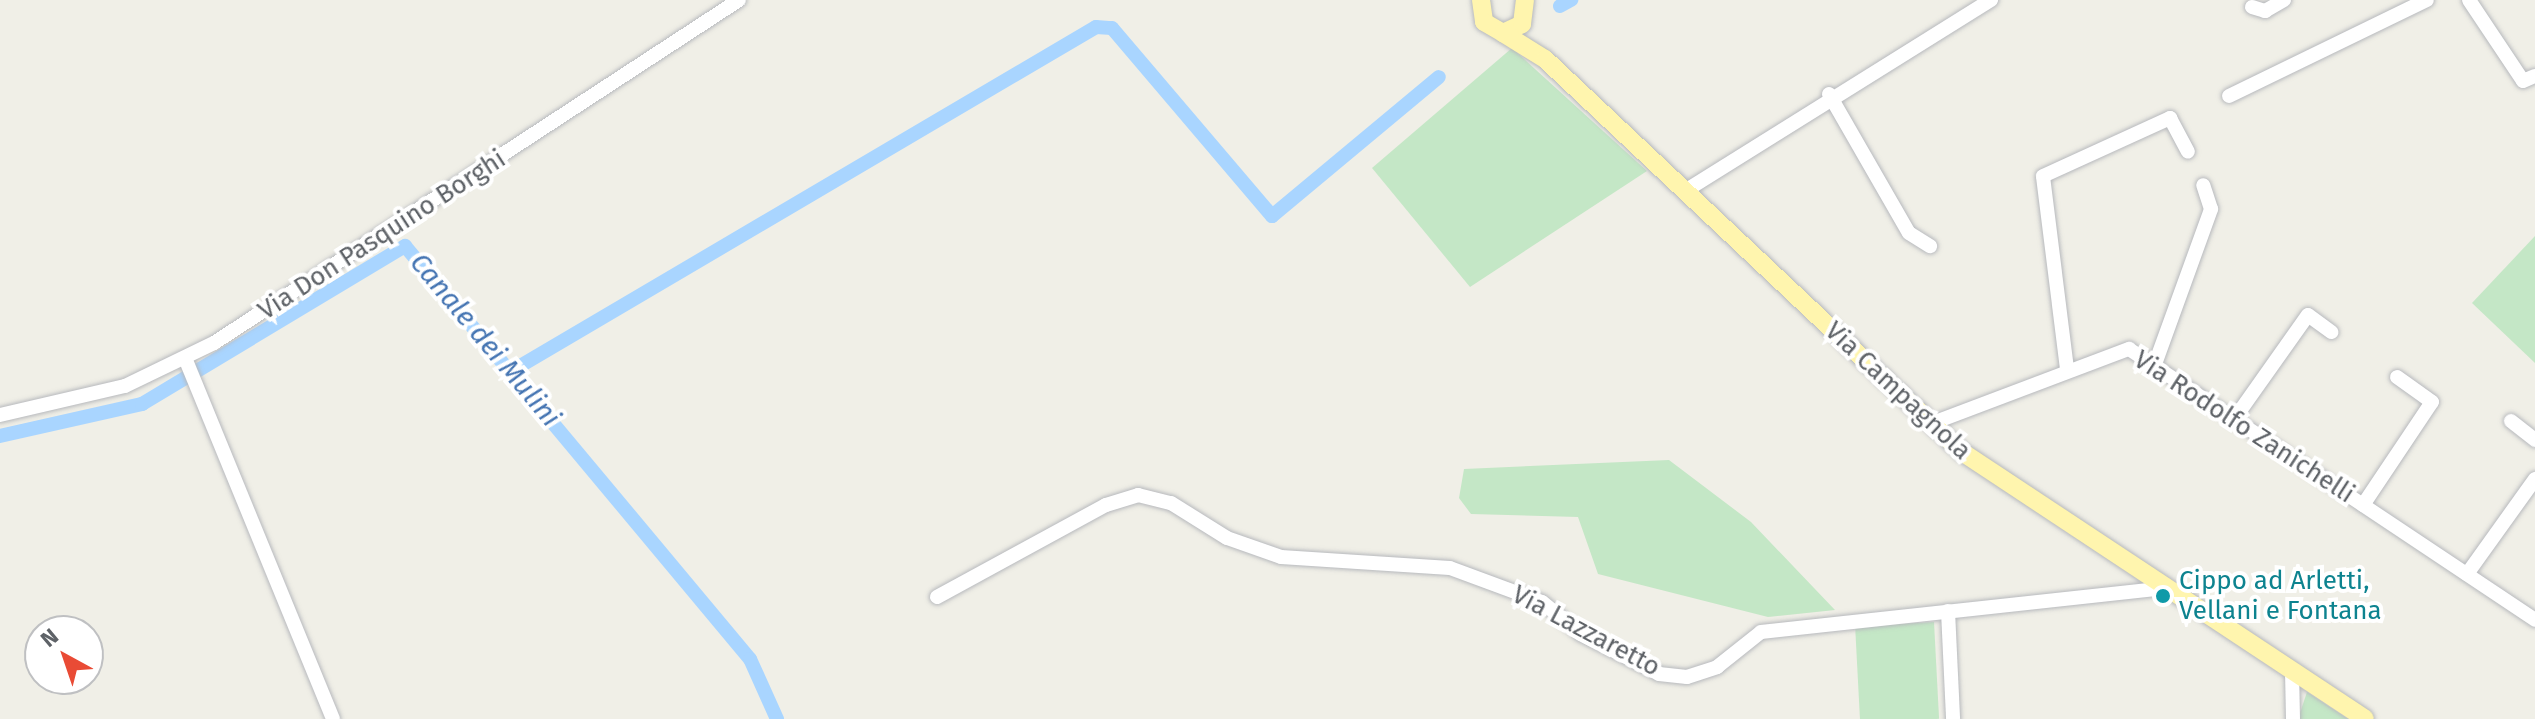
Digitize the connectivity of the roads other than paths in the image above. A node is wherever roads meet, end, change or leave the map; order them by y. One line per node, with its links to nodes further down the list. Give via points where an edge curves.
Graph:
1 (739, 0): 21 (street, Via Don Pasquino Borghi)
2 (1991, 0): 12 (street)
3 (2284, 0): 7 (street, via 2265,11)
4 (2427, 0): 13 (street)
5 (2469, 0): 11 (street, via 2523,81)
6 (1478, 3): 9 (main road, Via Campagnola, via 1489,28)
7 (2252, 7)
8 (1528, 8): 9 (main road, Via Campagnola); 10 (main road, Via Campagnola)
9 (1503, 33): 10 (main road, Via Campagnola)
10 (1545, 59): 16 (main road, Via Campagnola)
11 (2535, 76)
12 (1829, 94): 16 (street); 17 (street, via 1909,233)
13 (2229, 96)
14 (2188, 152): 20 (street, via 2170,118 2043,176)
15 (2203, 185): 19 (street, via 2211,209)
16 (1685, 191): 26 (main road, Via Campagnola)
17 (1930, 246)
18 (2331, 332): 24 (street, via 2308,315)
19 (2155, 364): 20 (street, Via Rodolfo Zanichelli, via 2129,349); 24 (street, Via Rodolfo Zanichelli)
20 (2067, 369): 26 (street, Via Rodolfo Zanichelli)
21 (190, 370): 23 (street, Via Don Pasquino Borghi); 36 (street)
22 (2397, 377): 29 (street, via 2432,402)
23 (0, 415)
24 (2235, 418): 29 (street, Via Rodolfo Zanichelli)
25 (2511, 421): 27 (street)
26 (1930, 424): 31 (main road, Via Campagnola, via 1986,470)
27 (2535, 440)
28 (2535, 479): 30 (street)
29 (2363, 505): 30 (street, Via Rodolfo Zanichelli)
30 (2467, 574): 34 (street, Via Rodolfo Zanichelli)
31 (2165, 588): 33 (street, Via Lazzaretto); 35 (main road, Via Campagnola)
32 (937, 597): 33 (street, Via Lazzaretto, via 1106,505 1138,495 1171,503 1227,538 1281,557 1405,561 1463,573 1542,602 1581,634 1659,674 1687,677 1717,667 1761,632)
33 (1948, 611): 37 (street)
34 (2535, 620)
35 (2297, 681): 38 (street); 39 (main road, Via Campagnola)
36 (333, 719)
37 (1953, 719)
38 (2293, 719)
39 (2365, 719)

